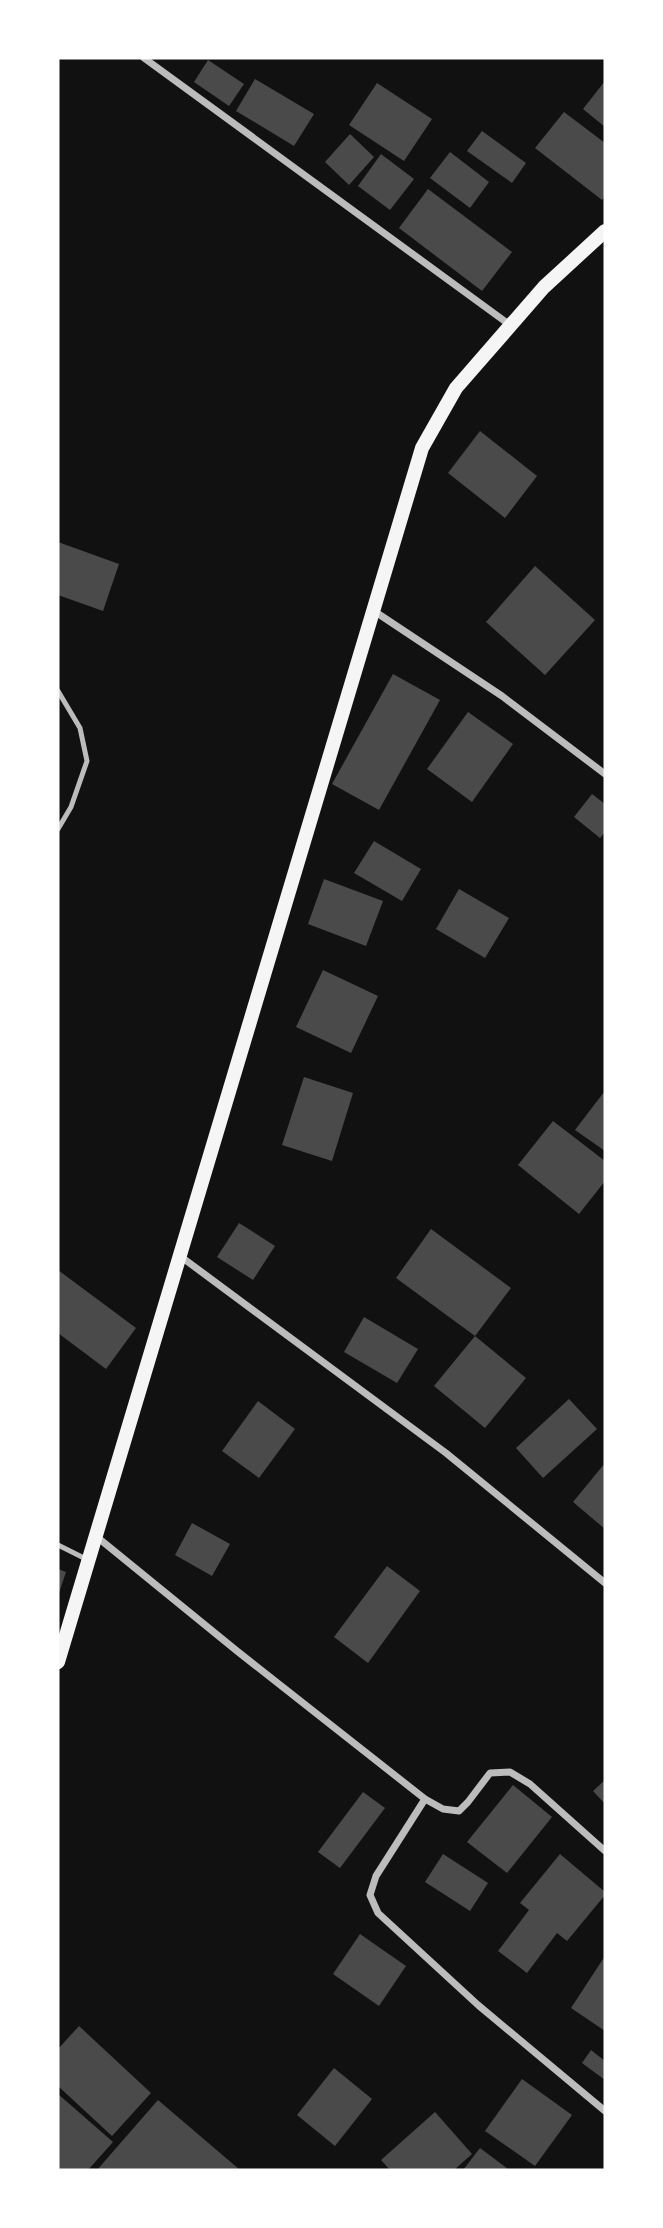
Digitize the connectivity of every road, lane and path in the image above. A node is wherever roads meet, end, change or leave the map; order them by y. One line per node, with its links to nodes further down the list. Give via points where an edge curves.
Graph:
1 (144, 58): 3 (street)
2 (605, 231): 3 (main road)
3 (510, 325): 4 (main road, via 456,388 422,448)
4 (373, 611): 6 (street, via 502,696); 8 (main road)
5 (58, 691): 7 (lane, via 80,728 87,761)
6 (605, 774)
7 (58, 829)
8 (180, 1256): 9 (main road); 12 (street, via 446,1453)
9 (96, 1536): 11 (main road); 14 (street)
10 (58, 1545): 11 (lane)
11 (89, 1560): 13 (main road)
12 (605, 1583)
13 (58, 1662)
14 (425, 1799): 15 (street, via 458,1811 490,1773 510,1772 530,1784); 16 (street, via 376,1876 370,1895 378,1913 478,2005)
15 (605, 1851)
16 (605, 2111)

